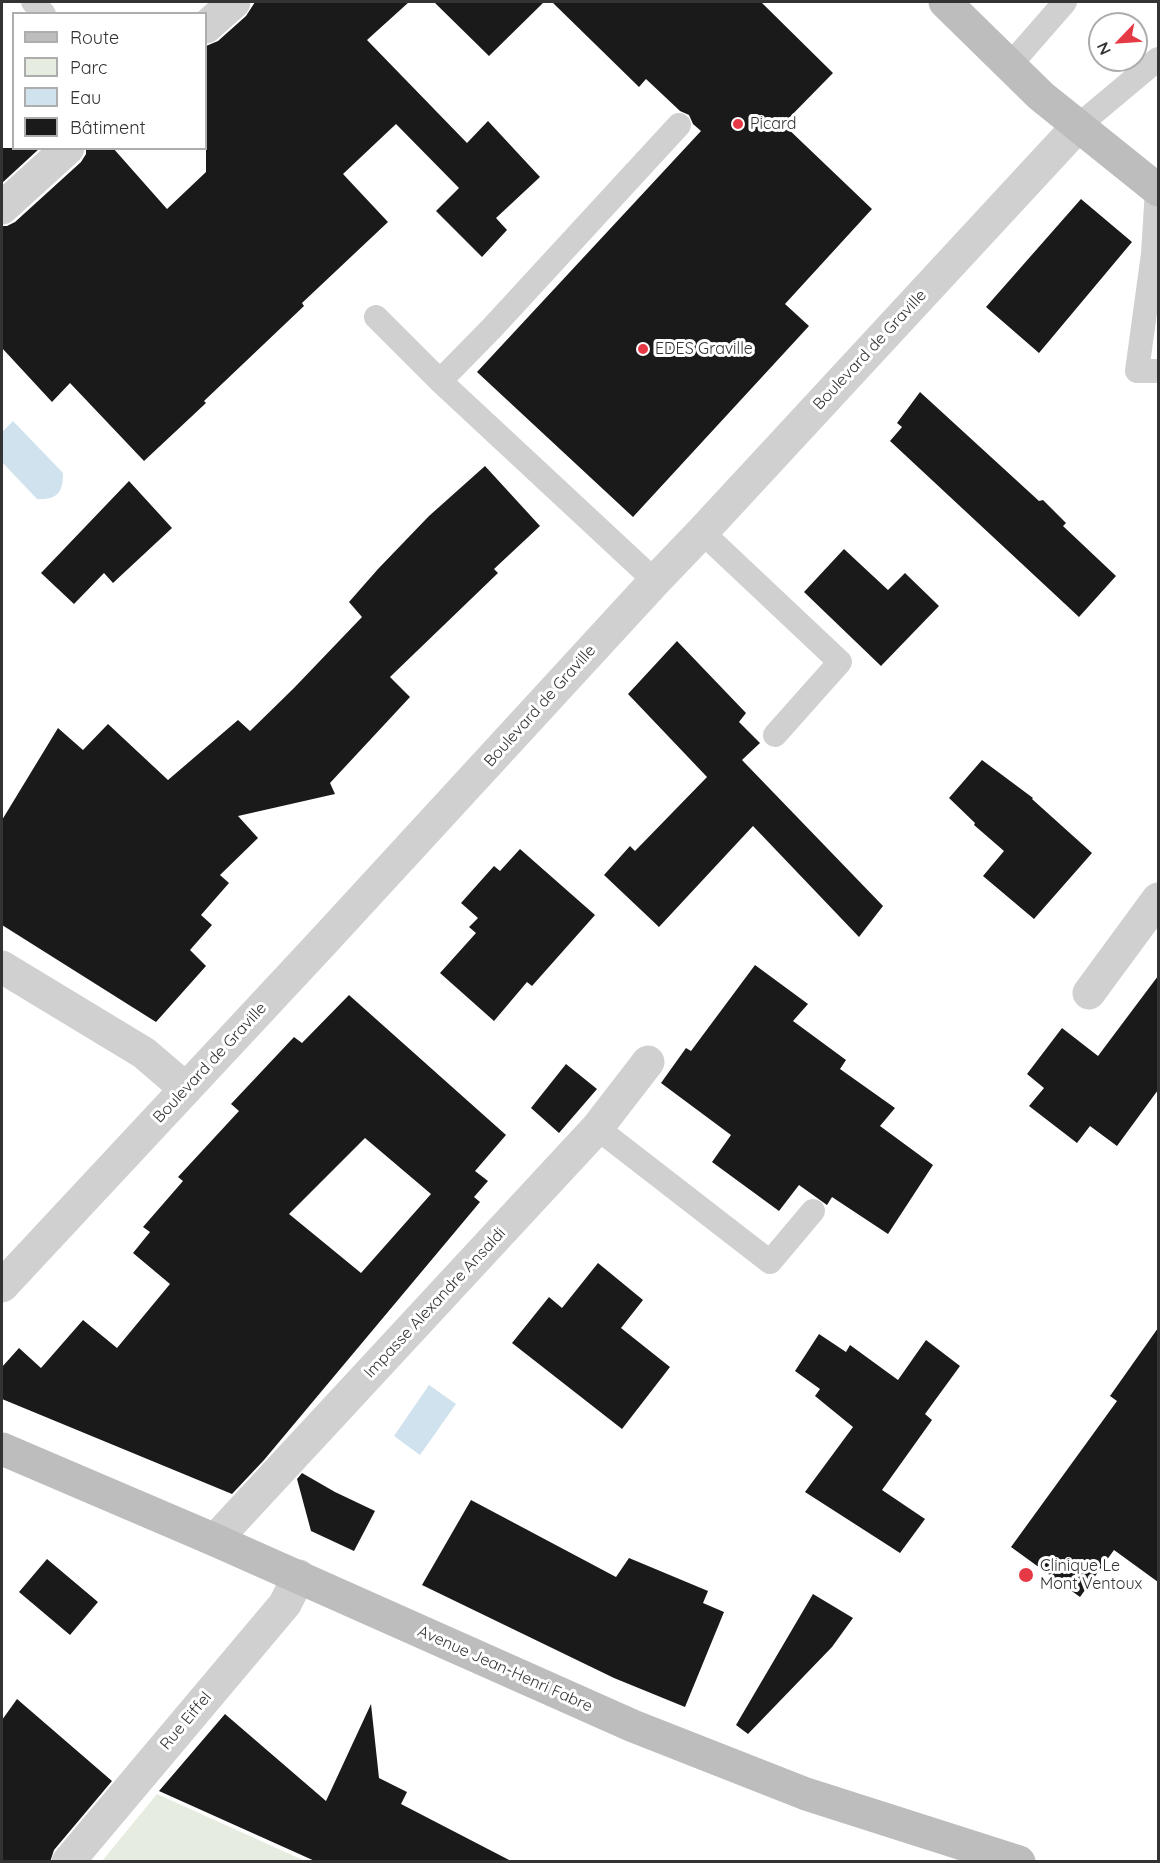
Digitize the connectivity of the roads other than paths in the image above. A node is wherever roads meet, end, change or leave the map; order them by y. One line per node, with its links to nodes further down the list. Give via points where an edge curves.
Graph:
1 (234, 2): 4 (street)
2 (945, 2): 6 (main road)
3 (1065, 2): 6 (lane)
4 (207, 26)
5 (1158, 59): 8 (lane)
6 (1010, 65): 8 (main road)
7 (679, 125): 14 (lane)
8 (1078, 126): 10 (main road); 15 (street, Boulevard de Graville)
9 (66, 150): 11 (street)
10 (1158, 189): 13 (lane, via 1137,371)
11 (2, 208)
12 (376, 317): 14 (lane)
13 (1158, 371)
14 (440, 381): 16 (lane)
15 (702, 532): 16 (street, Boulevard de Graville); 17 (lane, via 840,662)
16 (655, 580): 22 (street, Boulevard de Graville)
17 (775, 735)
18 (1158, 899): 20 (street)
19 (2, 967): 22 (street, via 144,1053)
20 (1089, 993)
21 (648, 1062): 23 (street, Impasse Alexandre Ansaldi)
22 (186, 1089): 25 (street, Boulevard de Graville)
23 (597, 1128): 24 (lane, via 770,1262); 27 (street, Impasse Alexandre Ansaldi)
24 (813, 1211)
25 (2, 1286)
26 (2, 1449): 27 (main road, Avenue Jean-Henri Fabre)
27 (215, 1540): 28 (main road, Avenue Jean-Henri Fabre)
28 (298, 1576): 29 (street, Rue Eiffel, via 285,1604); 30 (main road, Avenue Jean-Henri Fabre, via 633,1726 806,1794)
29 (68, 1862)
30 (1019, 1862)

